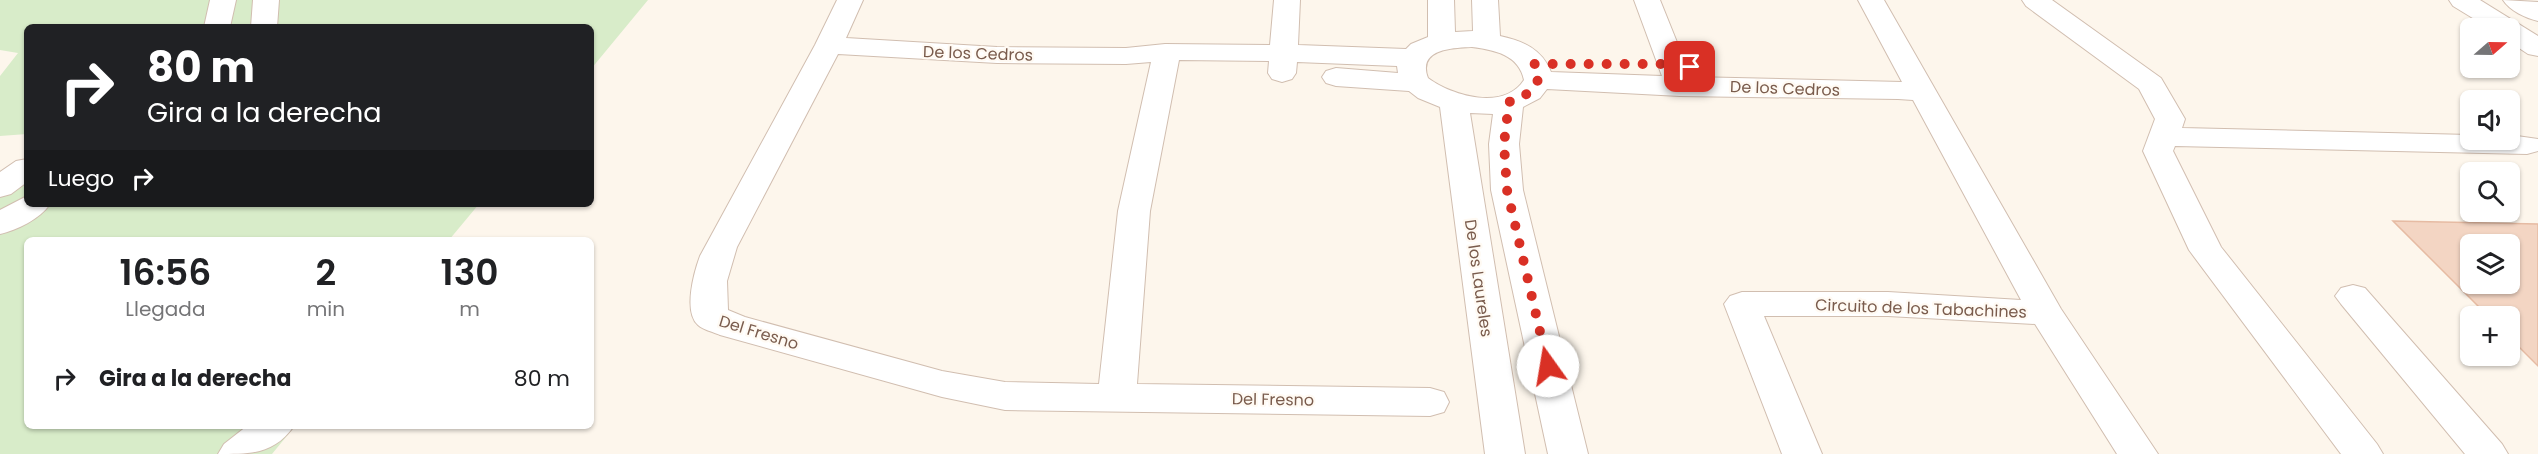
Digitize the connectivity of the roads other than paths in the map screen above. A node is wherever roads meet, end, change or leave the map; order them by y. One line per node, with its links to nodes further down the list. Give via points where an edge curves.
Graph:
1 (223, 0): 14 (street)
2 (266, 0): 15 (street)
3 (850, 0): 19 (street, Del Fresno)
4 (1287, 0): 22 (street)
5 (1441, 0): 18 (street)
6 (1485, 0): 17 (street)
7 (1647, 0): 25 (street)
8 (1871, 0): 26 (street, Circuito de los Tabachines)
9 (2035, 0): 29 (street, via 2151,84 2170,119)
10 (2462, 0): 13 (street)
11 (2516, 0): 12 (street)
12 (2538, 13)
13 (2491, 18)
14 (218, 24)
15 (264, 24)
16 (2520, 37): 20 (street)
17 (1487, 40): 18 (street); 24 (street, via 1521,52)
18 (1442, 41): 23 (street, via 1425,48)
19 (829, 45): 21 (street, De los Cedros); 37 (street, Del Fresno, via 720,248 710,272 707,299 711,317 942,384 1005,396)
20 (2538, 48)
21 (1165, 60): 22 (street, De los Cedros); 37 (street, via 1134,212)
22 (1282, 63): 23 (street, De los Cedros)
23 (1415, 71): 27 (street, via 1431,94)
24 (1536, 72): 25 (street, De los Cedros); 28 (street, via 1529,93)
25 (1675, 76): 26 (street, De los Cedros, via 1898,90)
26 (1918, 82): 36 (street, Circuito de los Tabachines)
27 (1454, 102): 28 (street, via 1484,106); 41 (street, De los Laureles)
28 (1509, 102): 42 (street, via 1504,144 1507,190)
29 (2164, 137): 30 (street); 45 (street, via 2158,151 2206,250)
30 (2527, 145)
31 (24, 170): 32 (street)
32 (0, 187)
33 (29, 207): 34 (street)
34 (0, 224)
35 (2353, 296): 46 (street)
36 (2046, 314): 43 (street, Circuito de los Tabachines, via 1888,303 1742,304); 44 (street, Circuito de los Tabachines)
37 (1117, 397): 38 (street, Del Fresno)
38 (1430, 402)
39 (270, 429): 40 (street)
40 (238, 454)
41 (1505, 454)
42 (1568, 454)
43 (1802, 454)
44 (2138, 454)
45 (2363, 454)
46 (2488, 454)

